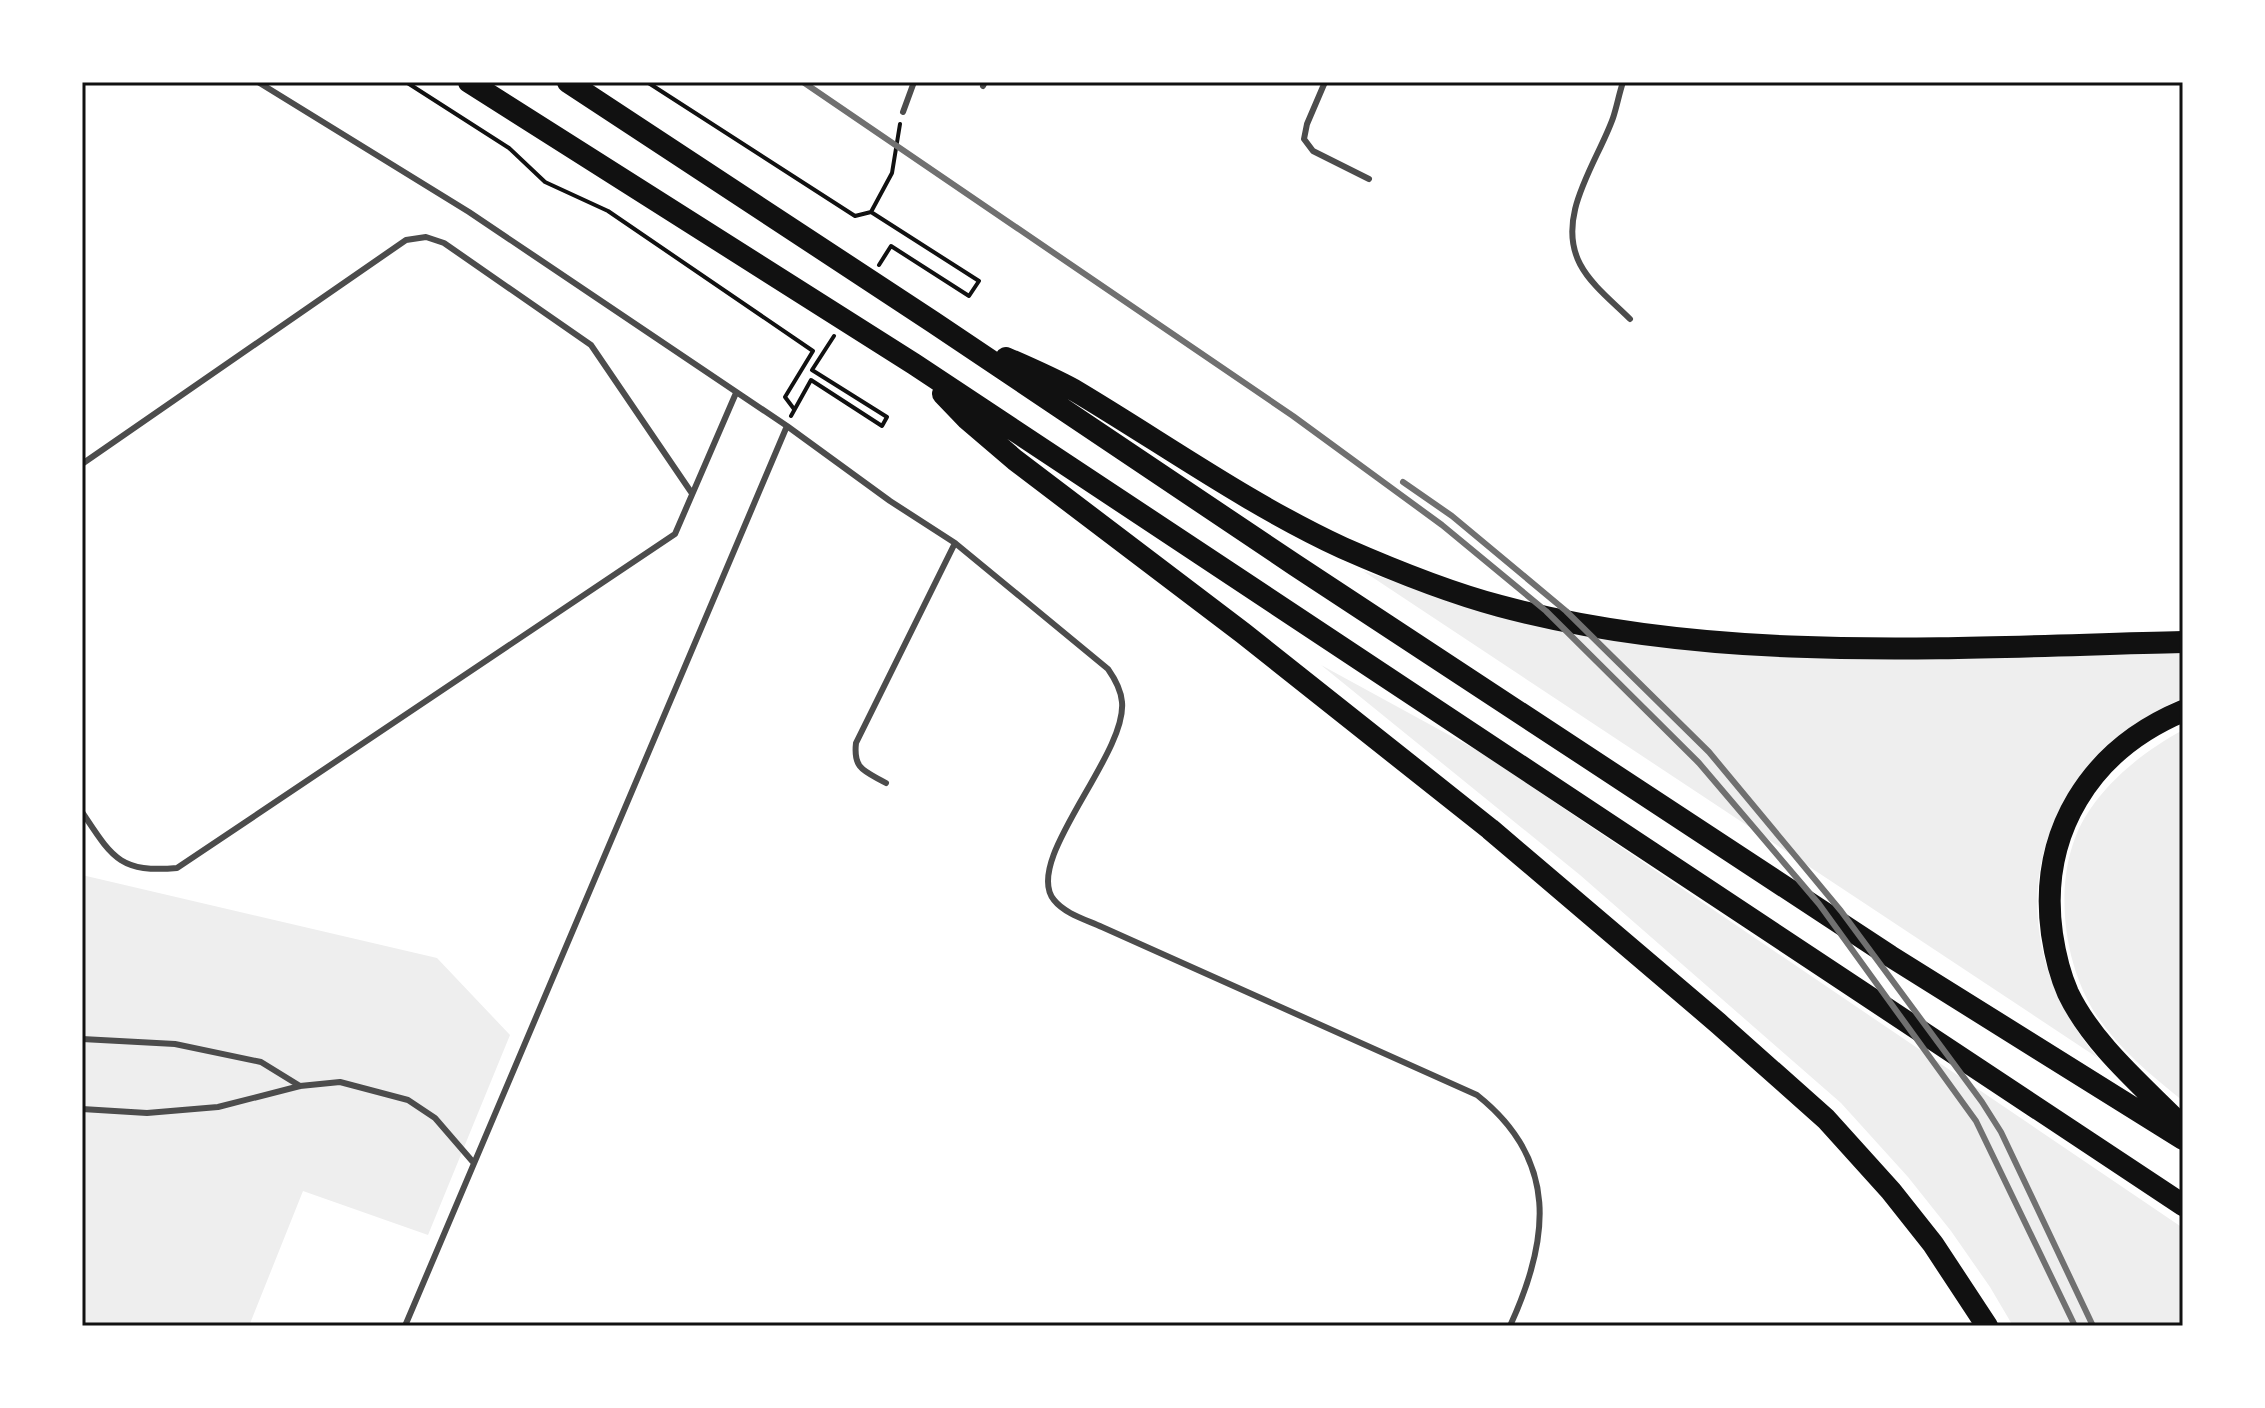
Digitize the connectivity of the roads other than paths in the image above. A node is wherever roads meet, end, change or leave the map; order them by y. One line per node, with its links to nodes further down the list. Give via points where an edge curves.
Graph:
1 (258, 82): 12 (lane, via 469,212)
2 (469, 82): 11 (highway)
3 (568, 82): 10 (highway)
4 (914, 82): 7 (lane)
5 (1325, 82): 8 (lane, via 1304,139 1313,151)
6 (1623, 82): 9 (lane, via 1576,204 1572,237 1587,274)
7 (903, 112)
8 (1369, 179)
9 (1630, 319)
10 (933, 322): 17 (highway, via 1072,389 1295,524 1499,606 1651,634 1802,646); 25 (highway, via 1865,939)
11 (914, 364): 27 (highway); 30 (highway, via 1015,460 1231,623 1566,892 1826,1119 1933,1244)
12 (736, 393): 13 (lane); 15 (lane)
13 (787, 426): 16 (lane); 26 (lane)
14 (82, 464): 15 (lane, via 406,240 426,237 444,243 591,345)
15 (691, 492): 20 (lane, via 675,534 177,868 127,865 110,854)
16 (955, 543): 19 (lane, via 856,743 854,758 861,769); 29 (lane, via 1108,669 1120,691 1122,713 1113,743 1055,849 1048,887 1053,899 1102,927 1477,1095 1498,1112 1534,1171 1542,1222 1537,1255)
17 (2183, 642)
18 (2183, 711): 24 (highway, via 2131,740 2078,798 2054,852 2050,916 2063,977 2086,1021 2108,1051)
19 (886, 783)
20 (82, 812)
21 (82, 1039): 22 (lane, via 175,1044 261,1062)
22 (300, 1086): 23 (lane, via 218,1107 147,1113); 26 (lane, via 340,1082 408,1100 435,1118)
23 (82, 1109)
24 (2183, 1127)
25 (2183, 1139)
26 (473, 1162): 28 (lane)
27 (2183, 1205)
28 (405, 1326)
29 (1510, 1326)
30 (1987, 1326)

